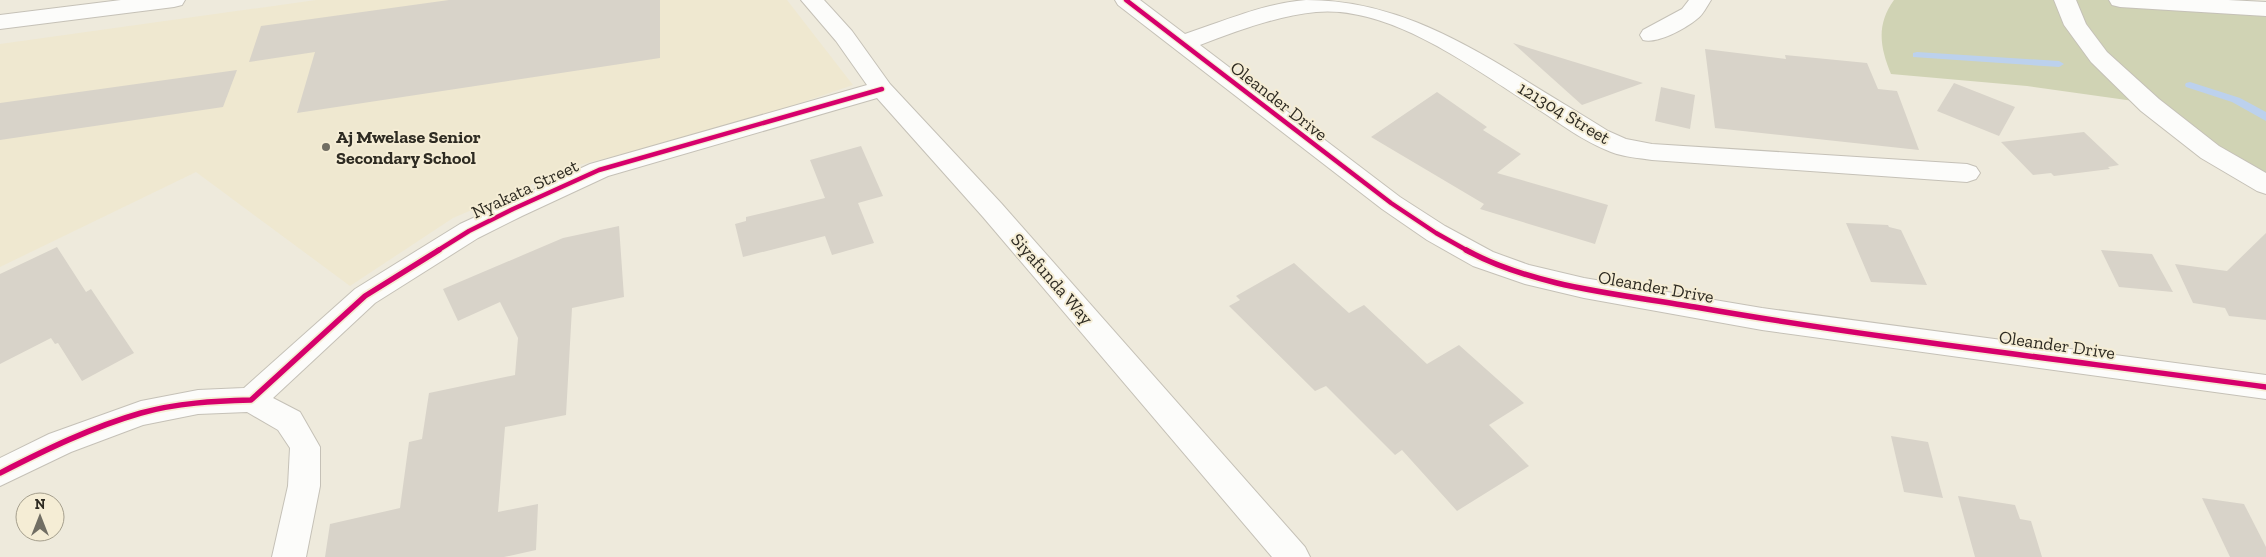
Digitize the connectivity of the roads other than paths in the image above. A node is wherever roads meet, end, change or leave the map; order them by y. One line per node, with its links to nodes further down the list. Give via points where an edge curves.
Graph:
1 (174, 0): 8 (street)
2 (812, 0): 11 (street, Siyafunda Way, via 844,36)
3 (1126, 0): 10 (street, Oleander Drive)
4 (1700, 0): 9 (street, via 1690,14)
5 (2065, 0): 13 (street, via 2075,25 2099,57 2150,105 2210,152)
6 (2120, 0): 7 (street)
7 (2266, 9)
8 (0, 22)
9 (1651, 35)
10 (1183, 43): 12 (street, 121304 Street, via 1281,12 1319,5 1354,8 1419,28 1599,137 1621,147 1652,152); 14 (street, Oleander Drive, via 1390,203 1483,259 1525,274 1584,288 1762,320)
11 (882, 89): 15 (street, Nyakata Street, via 599,170 513,208 469,231 365,296); 18 (street, Siyafunda Way, via 992,210)
12 (1967, 173)
13 (2266, 185)
14 (2266, 387)
15 (251, 400): 16 (street, via 198,402 142,413 60,443); 17 (street, via 290,421 305,447 304,486)
16 (0, 473)
17 (289, 557)
18 (1293, 557)

